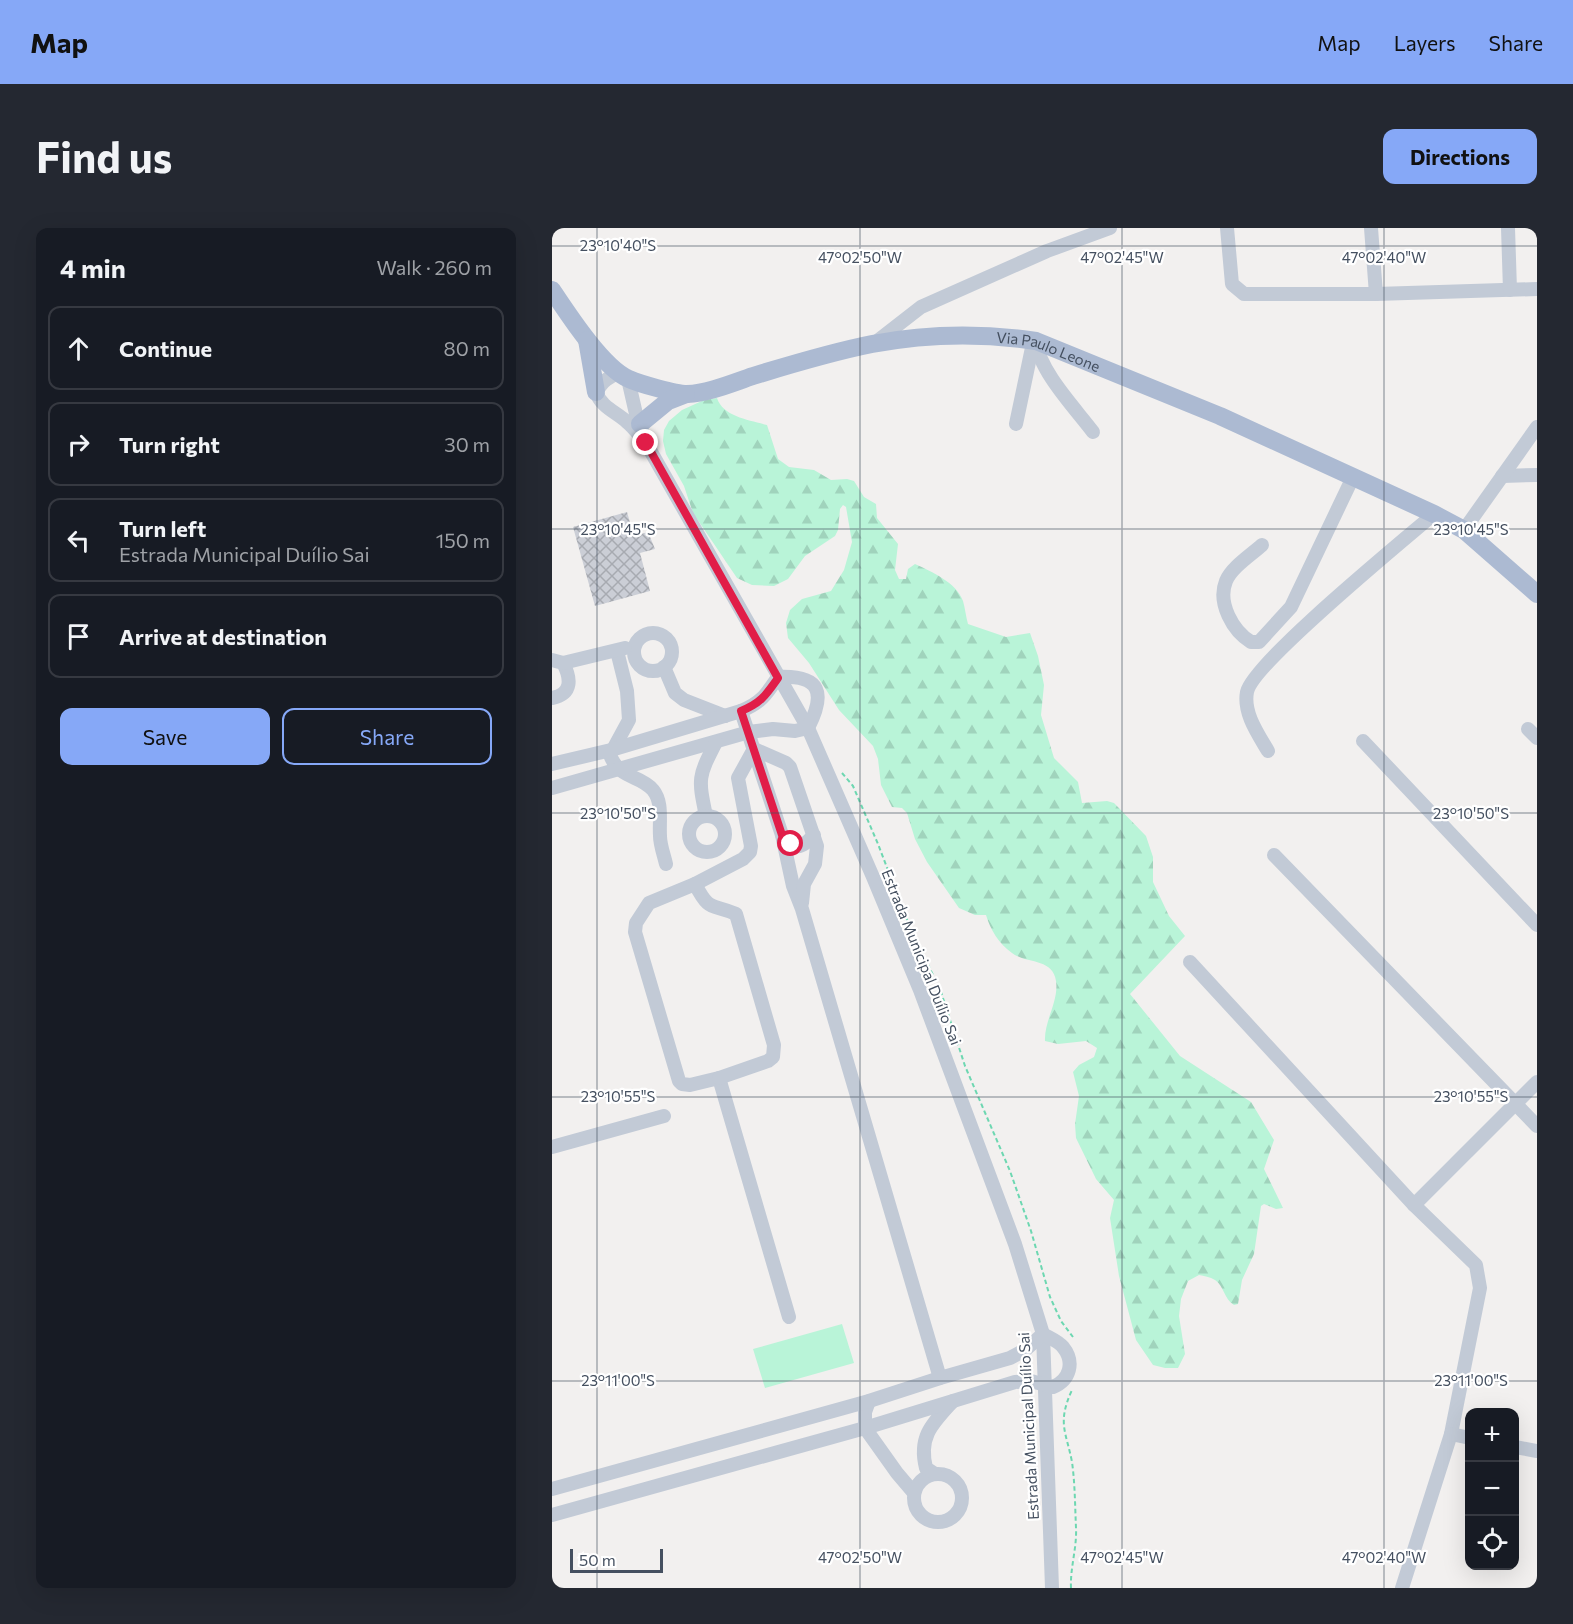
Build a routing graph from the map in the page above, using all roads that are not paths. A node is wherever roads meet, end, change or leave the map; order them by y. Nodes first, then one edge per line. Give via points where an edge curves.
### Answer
1 (1110, 228) edge
2 (1227, 228) edge
3 (1371, 228) edge
4 (1508, 228) edge
5 (1537, 289) edge
6 (552, 290) edge
7 (1510, 290) junction
8 (1376, 294) junction
9 (587, 340) junction
10 (1035, 341) junction
11 (873, 344) junction
12 (624, 376) junction
13 (596, 392) junction
14 (686, 394) junction
15 (631, 399) junction
16 (611, 409) junction
17 (640, 424) junction
18 (1016, 424) dead end
19 (1537, 427) edge
20 (1093, 432) dead end
21 (646, 443) junction
22 (1537, 475) edge
23 (1502, 476) junction
24 (1353, 477) junction
25 (1434, 514) junction
26 (1464, 530) junction
27 (1262, 545) dead end
28 (1537, 594) edge
29 (635, 644) junction
30 (617, 651) junction
31 (557, 661) edge
32 (664, 667) junction
33 (778, 678) junction
34 (552, 698) edge
35 (741, 711) junction
36 (725, 716) junction
37 (808, 728) junction
38 (749, 732) junction
39 (1363, 741) dead end
40 (716, 742) junction
41 (754, 749) junction
42 (611, 750) junction
43 (1268, 752) dead end
44 (775, 758) junction
45 (552, 764) edge
46 (619, 770) junction
47 (764, 780) junction
48 (552, 788) edge
49 (706, 816) dead end
50 (782, 835) junction
51 (813, 835) junction
52 (1274, 855) dead end
53 (666, 864) dead end
54 (695, 884) junction
55 (802, 909) junction
56 (1537, 925) edge
57 (1190, 962) dead end
58 (719, 1078) junction
59 (1537, 1082) edge
60 (1515, 1104) junction
61 (664, 1116) dead end
62 (1537, 1126) edge
63 (552, 1147) edge
64 (1414, 1205) junction
65 (789, 1317) dead end
66 (1043, 1334) junction
67 (988, 1364) junction
68 (939, 1378) junction
69 (1045, 1386) junction
70 (996, 1387) junction
71 (954, 1400) junction
72 (869, 1401) junction
73 (865, 1428) junction
74 (1451, 1434) junction
75 (1465, 1436) edge
76 (1519, 1448) edge
77 (1537, 1451) edge
78 (935, 1474) junction
79 (575, 1483) junction
80 (552, 1489) edge
81 (914, 1493) junction
82 (575, 1508) junction
83 (552, 1515) edge
84 (1052, 1588) edge
85 (1402, 1588) edge

1 - 11 street via 1047,251 921,307
2 - 8 street via 1232,284 1244,294
3 - 8 street
4 - 7 street
5 - 7 street
6 - 9 main road
7 - 8 street
9 - 12 main road
9 - 13 main road
10 - 11 main road, Via Paulo Leone via 966,336
10 - 18 street
10 - 20 street via 1043,365
10 - 24 main road, Via Paulo Leone via 1220,416
11 - 14 main road, Via Paulo Leone
12 - 13 street via 607,377
12 - 14 main road, Via Paulo Leone
12 - 15 street, Estrada Municipal Duílio Sai
13 - 16 street
14 - 17 main road via 668,401
15 - 16 street via 620,408
15 - 17 street, Estrada Municipal Duílio Sai
16 - 21 street
17 - 21 street, Estrada Municipal Duílio Sai
19 - 23 street
21 - 33 street, Estrada Municipal Duílio Sai
22 - 23 street
23 - 26 street
24 - 25 main road, Via Paulo Leone
24 - 27 street via 1291,607 1259,642 1251,642 1233,626 1224,590 1233,572
25 - 26 main road, Via Paulo Leone
25 - 43 street via 1256,674 1247,703 1252,724
26 - 28 main road, Via Paulo Leone
29 - 30 street
29 - 32 street via 635,657 644,669
29 - 32 street via 647,634 661,635 671,646 672,654
30 - 31 street
30 - 42 street via 629,720
31 - 34 street via 570,680 567,690
32 - 36 street via 675,693
33 - 35 street via 756,705
33 - 37 street, Estrada Municipal Duílio Sai
33 - 37 street via 805,679 818,692 817,710
35 - 36 street
35 - 38 street
36 - 42 street
37 - 38 street
37 - 66 street, Estrada Municipal Duílio Sai via 920,990 1015,1244
38 - 40 street
38 - 41 street
39 - 56 street
40 - 46 street
40 - 49 street via 702,769 699,785
41 - 44 street
41 - 47 street
41 - 54 street via 738,778 750,852
42 - 45 street
42 - 46 street
44 - 47 street
44 - 51 street via 790,767
46 - 48 street
46 - 53 street via 655,794 660,806 660,838
47 - 50 street
50 - 51 street via 800,847
50 - 55 street
51 - 55 street via 817,854 804,884
52 - 60 street
54 - 58 street via 710,905 736,914 774,1045 773,1057 768,1061
54 - 58 street via 649,903 636,923 635,932 679,1081 690,1085
55 - 68 street
57 - 64 street
58 - 65 street
59 - 60 street
60 - 62 street
60 - 64 street
61 - 63 street
64 - 74 street via 1476,1264 1479,1277
66 - 67 street via 1025,1350
66 - 69 street, Estrada Municipal Duílio Sai
66 - 69 street via 1062,1346 1069,1363 1065,1380 1053,1387
67 - 68 street
67 - 70 street
68 - 72 street
69 - 70 street via 1015,1382
69 - 84 street, Estrada Municipal Duílio Sai
70 - 71 street
71 - 73 street
71 - 78 street via 927,1434 922,1452 926,1468
72 - 73 street
72 - 79 street
73 - 81 street
73 - 82 street
74 - 75 street
74 - 85 street
76 - 77 street
78 - 81 street via 918,1484
78 - 81 street via 954,1479 960,1487 963,1497 956,1515 939,1523 929,1521 915,1506
79 - 80 street
79 - 82 street via 571,1495
82 - 83 street

